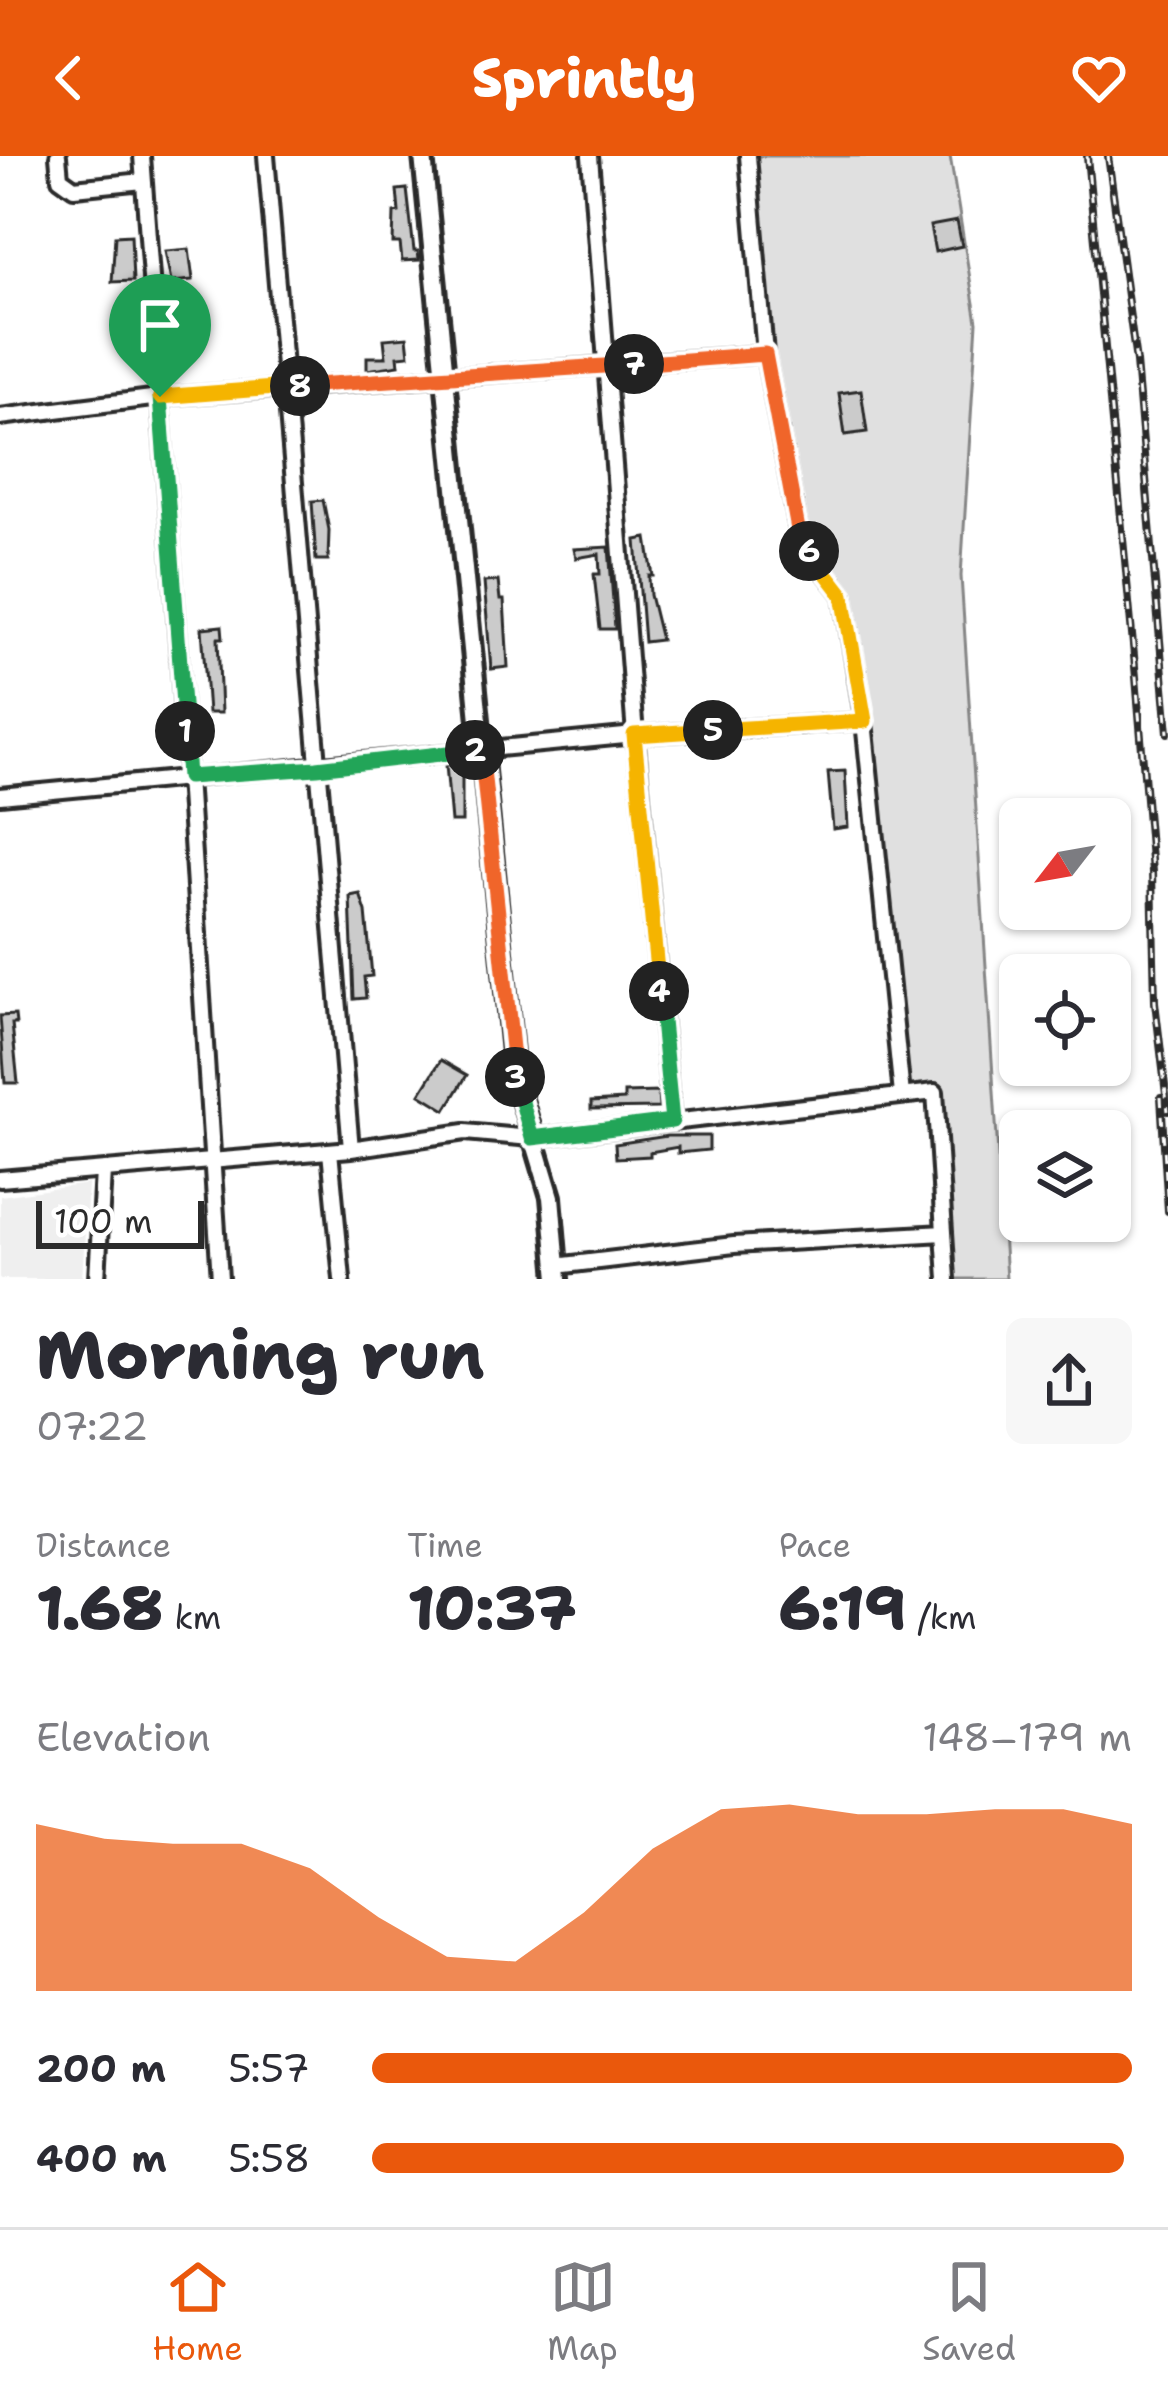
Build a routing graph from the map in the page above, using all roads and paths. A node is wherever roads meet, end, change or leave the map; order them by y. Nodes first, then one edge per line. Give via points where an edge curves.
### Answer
1 (58, 156) edge
2 (142, 156) edge
3 (266, 156) edge
4 (423, 156) edge
5 (590, 156) edge
6 (748, 156) edge
7 (143, 181) junction
8 (765, 354) junction
9 (606, 366) junction
10 (443, 376) junction
11 (284, 387) junction
12 (160, 397) junction
13 (0, 417) edge
14 (865, 721) junction
15 (634, 735) junction
16 (481, 750) junction
17 (317, 768) junction
18 (188, 777) junction
19 (0, 796) edge
20 (902, 1095) junction
21 (672, 1121) junction
22 (532, 1138) junction
23 (351, 1149) junction
24 (330, 1151) junction
25 (212, 1161) junction
26 (103, 1172) junction
27 (0, 1179) edge
28 (944, 1233) junction
29 (557, 1273) edge
30 (97, 1279) edge
31 (220, 1279) edge
32 (342, 1279) edge
33 (947, 1279) edge

1 - 7 street via 61,178 74,188
2 - 7 street
3 - 11 street
4 - 10 main road
5 - 9 street
6 - 8 street
7 - 12 street
8 - 9 street
8 - 14 street via 800,540 843,595
9 - 10 street
9 - 15 street
10 - 11 street
10 - 16 main road
11 - 12 street
11 - 17 street
12 - 13 street
12 - 18 street
14 - 15 street
14 - 20 street
15 - 16 street
15 - 21 street
16 - 17 street
16 - 22 main road via 514,1073
17 - 18 street
17 - 23 street
18 - 19 street
18 - 25 street
20 - 21 street
20 - 28 street via 934,1092
21 - 22 street
22 - 23 street via 465,1132
22 - 29 main road via 551,1197
23 - 24 street
24 - 25 street
24 - 32 street
25 - 26 street
25 - 31 street
26 - 27 street
26 - 30 street
28 - 29 street via 734,1245
28 - 33 street

